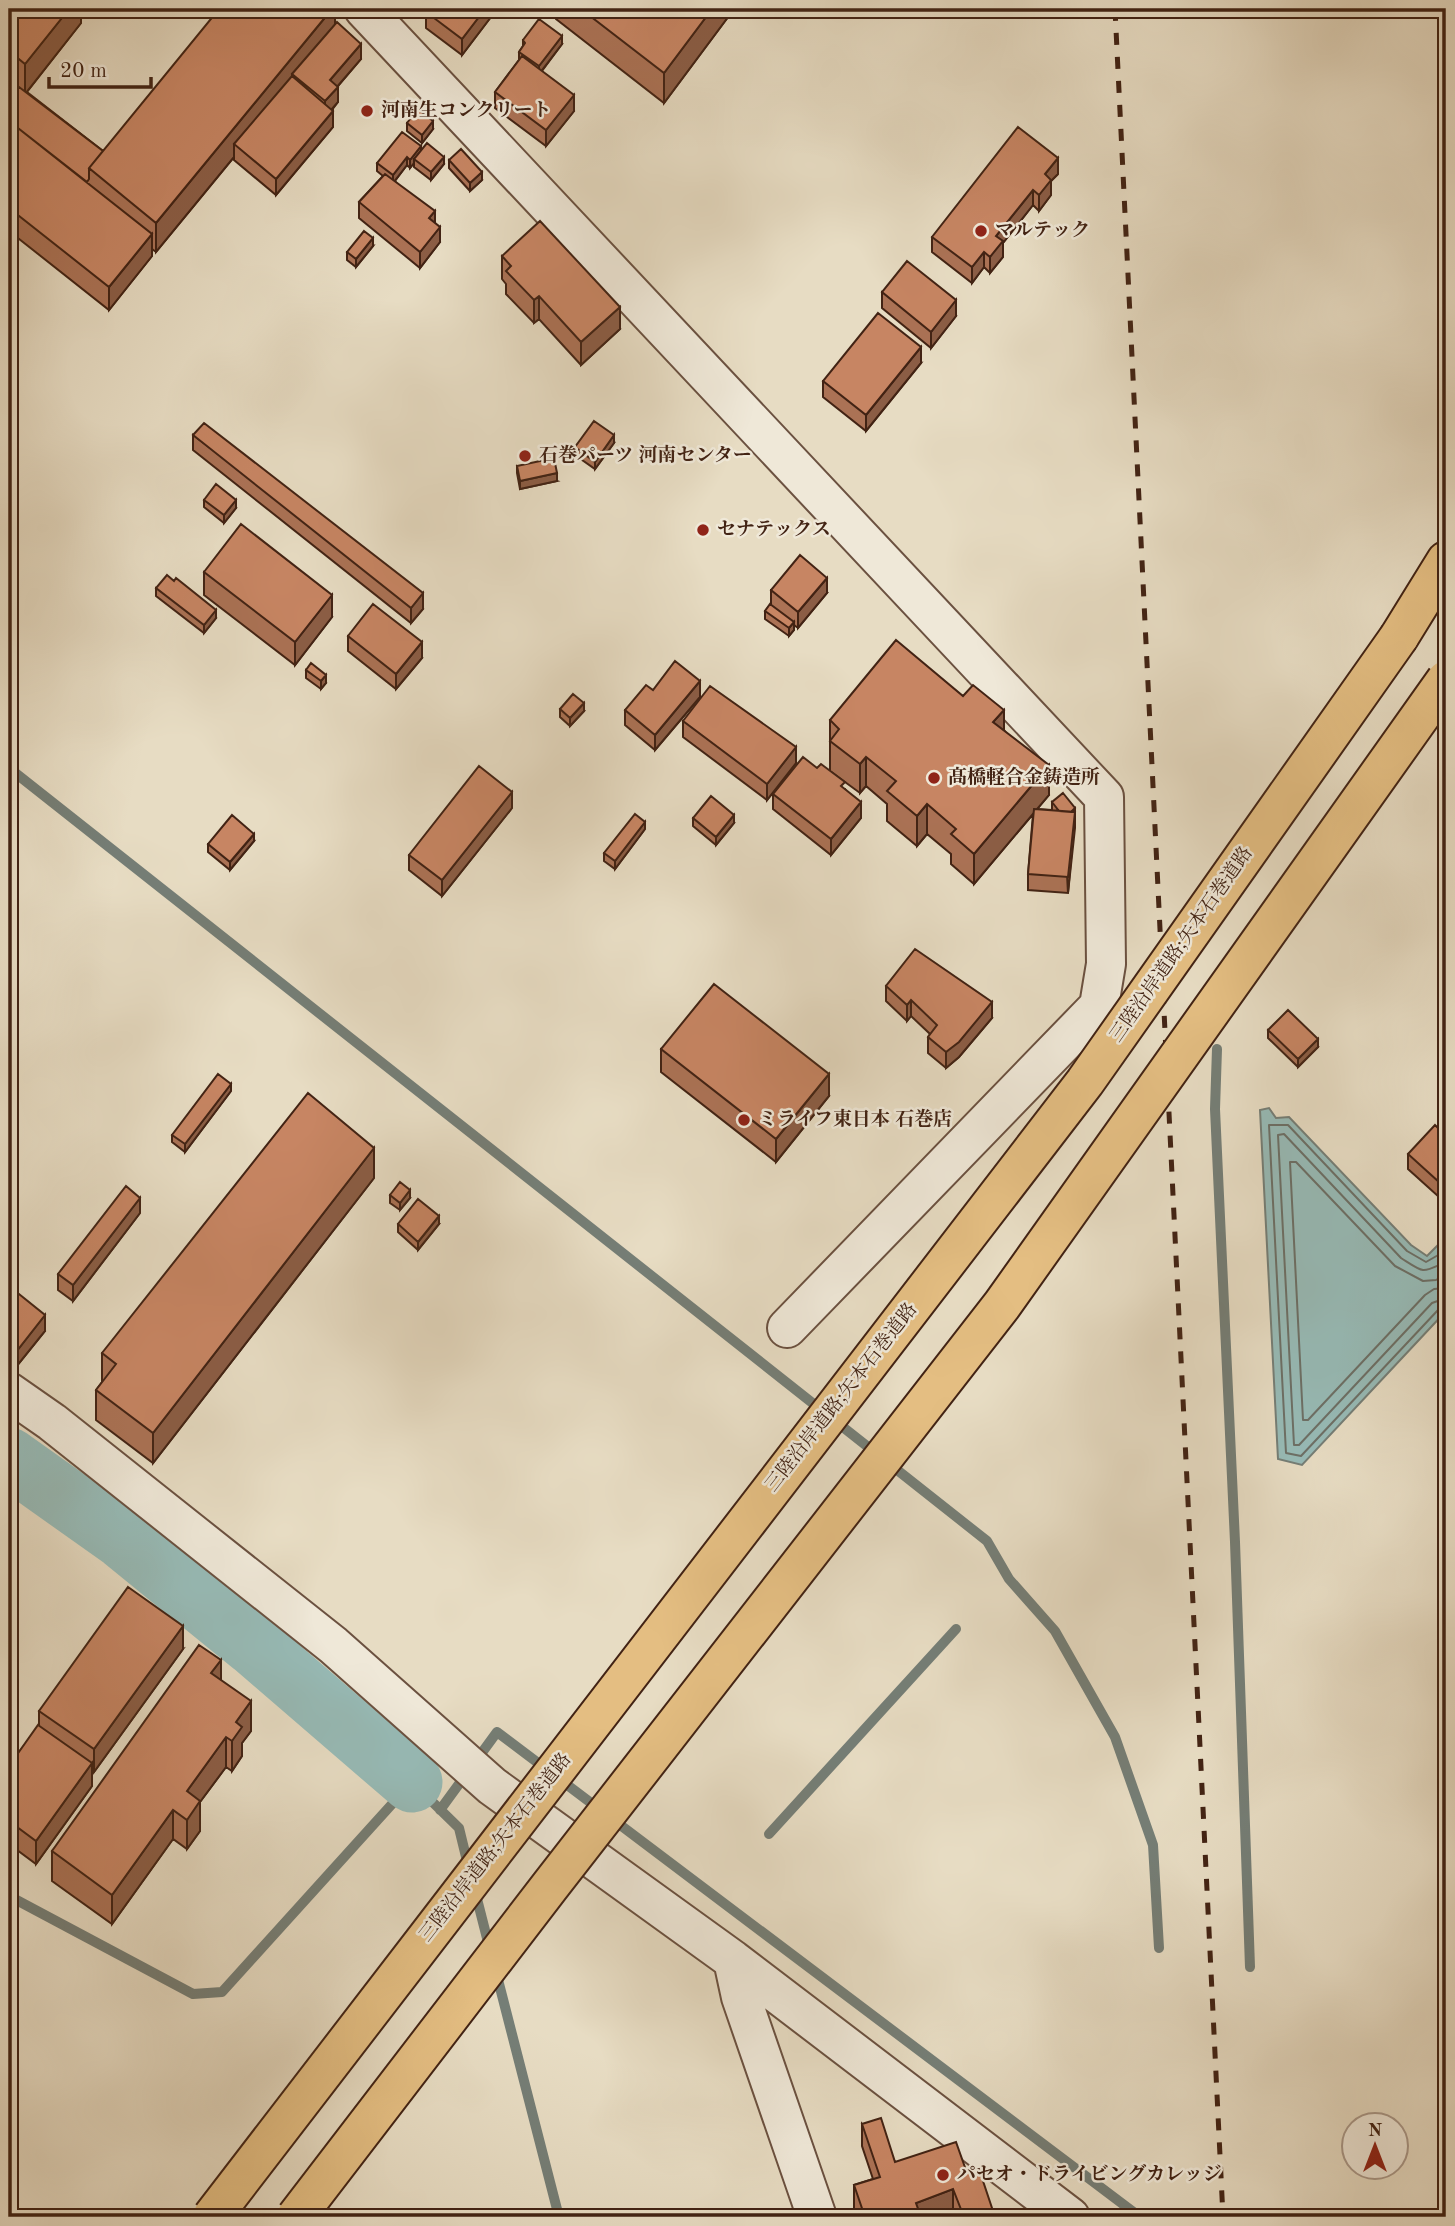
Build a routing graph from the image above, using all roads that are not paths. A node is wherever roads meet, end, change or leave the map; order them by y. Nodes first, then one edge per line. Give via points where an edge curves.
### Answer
1 (364, 9) edge
2 (1446, 562) edge
3 (1446, 680) edge
4 (787, 1328) dead end
5 (9, 1392) edge
6 (733, 1960) junction
7 (212, 2217) edge
8 (296, 2217) edge
9 (817, 2217) edge
10 (1070, 2217) edge

1 - 4 street via 1104,797 1106,964 1099,1006
2 - 7 highway, 三陸沿岸道路;矢本石巻道路, bridge via 1399,637 1085,1082
3 - 8 highway, bridge via 1002,1305
5 - 6 street via 333,1645 488,1782
6 - 9 street via 741,1997
6 - 10 street

